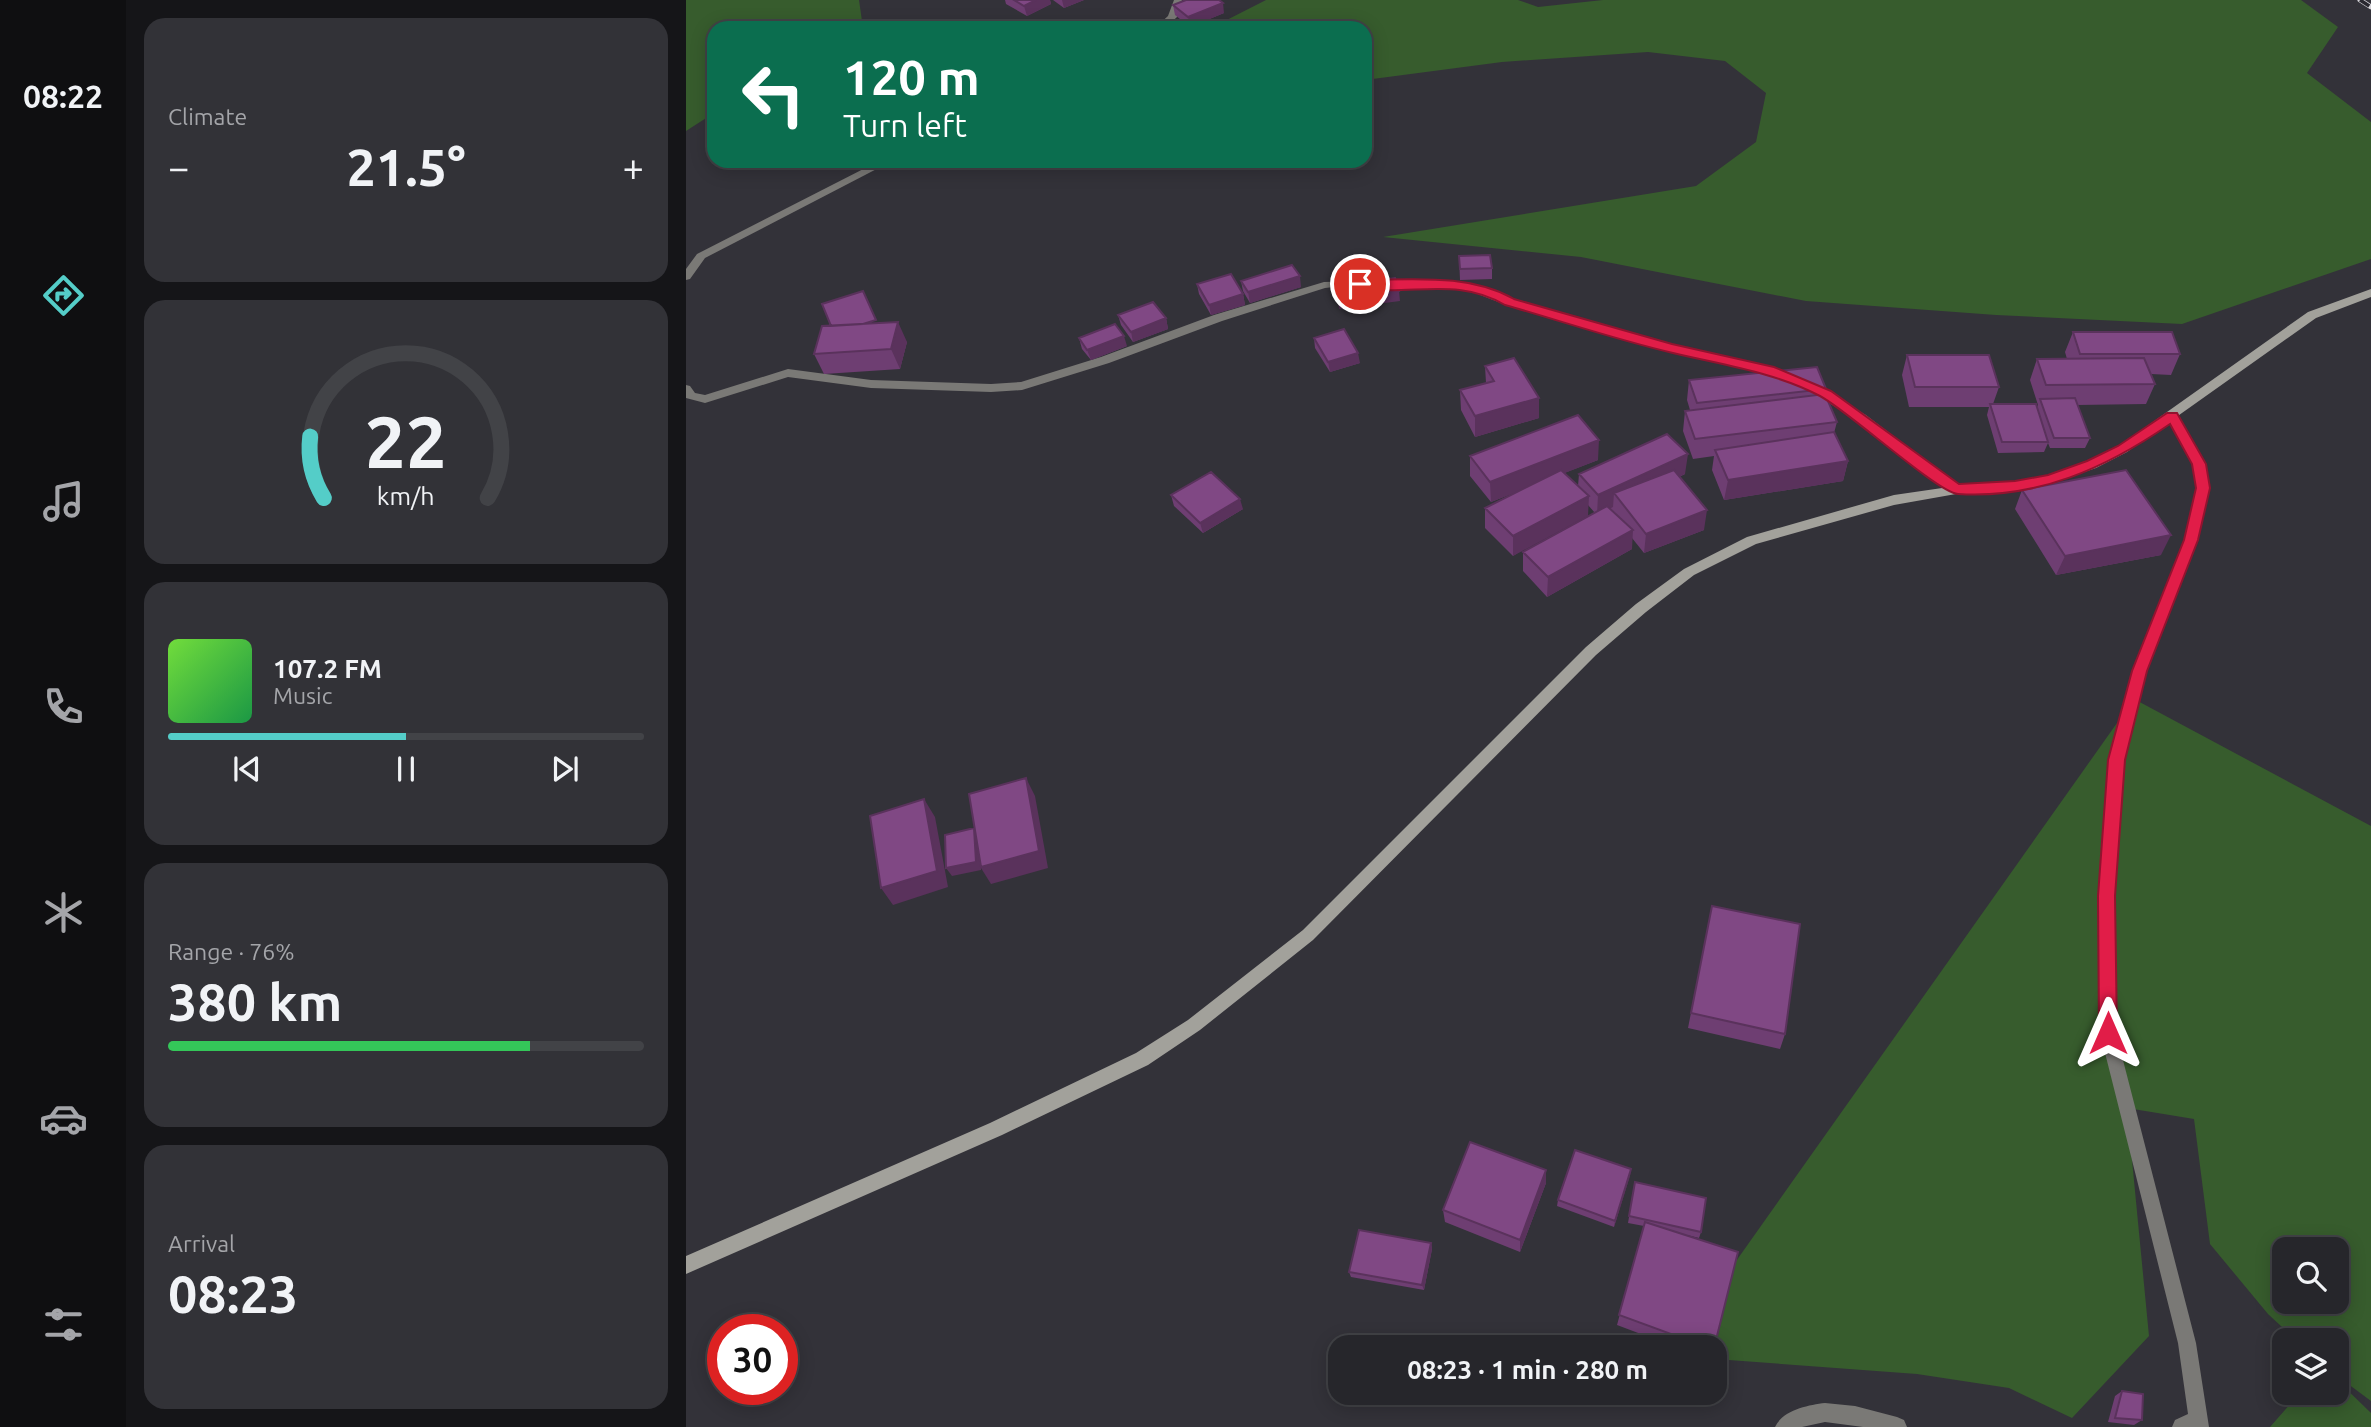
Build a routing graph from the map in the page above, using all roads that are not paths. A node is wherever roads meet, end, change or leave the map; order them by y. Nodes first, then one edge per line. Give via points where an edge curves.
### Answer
1 (1178, 0) edge
2 (1168, 21) edge
3 (873, 168) edge
4 (686, 277) edge
5 (2371, 293) edge
6 (686, 389) edge
7 (2172, 416) junction
8 (1956, 489) junction
9 (686, 1265) edge
10 (2193, 1424) edge
11 (1785, 1427) edge
12 (1898, 1427) edge

1 - 2 street
3 - 4 street via 701,256
5 - 7 street via 2312,315
6 - 8 street via 691,396 705,399 788,373 871,384 1022,386 1324,285 1464,285 1510,302 1769,370 1806,384 1855,414
7 - 8 street via 2123,449 2049,480
7 - 10 street via 2199,464 2203,488 2191,540 2140,671 2117,760 2107,896 2108,1033 2187,1343
8 - 9 street via 1894,500 1752,540 1689,572 1591,651 1308,935 1194,1025 1142,1059 996,1129
11 - 12 street via 1805,1415 1826,1412

